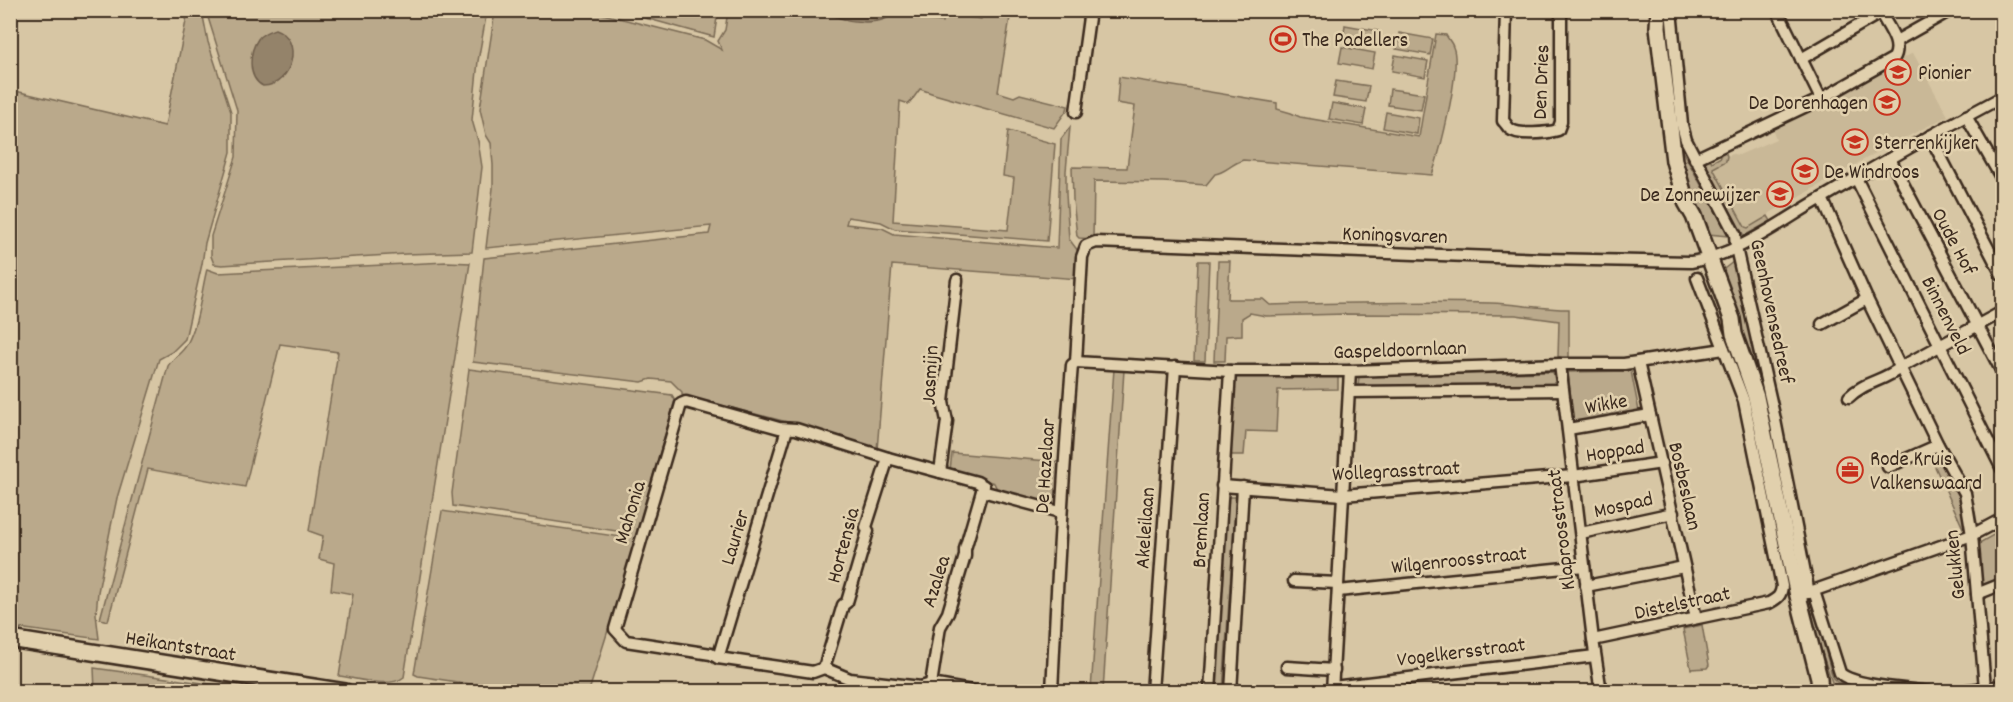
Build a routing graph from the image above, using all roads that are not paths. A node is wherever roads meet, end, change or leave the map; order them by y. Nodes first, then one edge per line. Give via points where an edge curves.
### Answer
1 (1090, 10) edge
2 (1506, 10) edge
3 (1561, 10) edge
4 (1652, 10) edge
5 (1659, 10) edge
6 (1671, 10) edge
7 (1777, 10) edge
8 (1951, 10) edge
9 (1880, 12) edge
10 (1658, 27) junction
11 (1896, 41) junction
12 (1801, 59) junction
13 (2002, 97) edge
14 (1821, 99) junction
15 (1076, 112) dead end
16 (1966, 116) junction
17 (1930, 136) junction
18 (1695, 159) junction
19 (1890, 159) junction
20 (1856, 178) junction
21 (2002, 179) edge
22 (1822, 198) junction
23 (1086, 246) joint
24 (1736, 248) junction
25 (1705, 259) junction
26 (2002, 275) edge
27 (1697, 278) dead end
28 (957, 280) dead end
29 (1867, 299) junction
30 (2002, 312) edge
31 (1822, 324) dead end
32 (1978, 325) junction
33 (1941, 345) junction
34 (1724, 349) junction
35 (1076, 362) junction
36 (1638, 362) junction
37 (1560, 364) junction
38 (1175, 367) junction
39 (1901, 367) junction
40 (1230, 371) junction
41 (1350, 371) junction
42 (2002, 372) edge
43 (1563, 390) junction
44 (1349, 392) junction
45 (1849, 397) dead end
46 (1650, 415) junction
47 (787, 429) junction
48 (1568, 429) junction
49 (1938, 445) junction
50 (888, 458) junction
51 (1662, 463) junction
52 (1888, 467) dead end
53 (2002, 469) edge
54 (940, 472) junction
55 (1573, 476) junction
56 (1222, 486) junction
57 (1243, 487) junction
58 (982, 491) junction
59 (1343, 495) junction
60 (1060, 512) junction
61 (1673, 513) junction
62 (2002, 519) edge
63 (1581, 533) junction
64 (1972, 535) junction
65 (1584, 566) junction
66 (1684, 567) junction
67 (1294, 581) dead end
68 (2002, 584) edge
69 (1586, 586) junction
70 (1338, 587) junction
71 (1807, 593) junction
72 (1977, 594) junction
73 (1696, 618) junction
74 (10, 639) edge
75 (1593, 640) junction
76 (1594, 656) junction
77 (718, 658) junction
78 (824, 668) junction
79 (1287, 668) dead end
80 (1334, 670) junction
81 (931, 684) junction
82 (2002, 686) edge
83 (1822, 687) edge
84 (1859, 687) edge
85 (1985, 688) junction
86 (1333, 689) edge
87 (345, 692) edge
88 (977, 692) edge
89 (1052, 692) edge
90 (1152, 692) edge
91 (1210, 692) edge
92 (1231, 692) edge
93 (1601, 692) edge
94 (1929, 692) edge
95 (1953, 692) edge

1 - 15 street
2 - 3 street, Den Dries via 1503,121 1517,132 1548,133 1558,130 1561,122
4 - 10 street, Geenhovensedreef
5 - 10 street, Geenhovensedreef
6 - 18 street, Geenhovensedreef via 1682,125
7 - 12 street
8 - 11 street
9 - 11 street
9 - 12 street
10 - 25 street, Geenhovensedreef via 1674,162
11 - 14 street via 1898,53 1894,58
12 - 14 street
13 - 16 street, Koningsvaren
14 - 18 street
16 - 17 street, Koningsvaren
16 - 21 street
17 - 19 street, Koningsvaren
17 - 26 street
18 - 24 street, Geenhovensedreef via 1735,234
19 - 20 street, Koningsvaren
19 - 32 street, Oude Hof
20 - 22 street, Koningsvaren
20 - 33 street, Binnenveld
22 - 24 street, Koningsvaren
22 - 29 street, Gelukken
23 - 25 street, Koningsvaren via 1096,243 1533,259
23 - 35 street, De Hazelaar via 1082,257
24 - 25 street, Koningsvaren
24 - 71 street, Geenhovensedreef via 1774,416
25 - 71 street, Geenhovensedreef via 1732,319 1756,397
27 - 34 street
28 - 54 street, Jasmijn via 943,402 947,420
29 - 31 street
29 - 39 street, Gelukken
30 - 32 street
32 - 33 street
32 - 42 street, Oude Hof
33 - 39 street
33 - 53 street, Binnenveld
34 - 36 street, Gaspeldoornlaan
34 - 73 street, Distelstraat via 1744,401 1782,586 1778,598 1769,603
35 - 38 street, Gaspeldoornlaan
35 - 60 street, De Hazelaar via 1072,365
36 - 37 street, Gaspeldoornlaan
36 - 46 street, Bosbeslaan
37 - 41 street, Gaspeldoornlaan
37 - 43 street, Klaproosstraat
38 - 40 street, Gaspeldoornlaan
38 - 90 street, Akeleilaan
39 - 45 street
39 - 49 street, Gelukken
40 - 41 street, Gaspeldoornlaan
40 - 56 street, Bremlaan
41 - 44 street
43 - 44 street, Gaspeldoornlaan
43 - 48 street, Klaproosstraat
44 - 59 street
46 - 48 street, Wikke
46 - 51 street, Bosbeslaan
47 - 50 street, Mahonia
47 - 77 street, Laurier
47 - 77 street, Mahonia via 686,402 681,404 615,630 626,640
48 - 55 street, Klaproosstraat
49 - 52 street
49 - 64 street, Gelukken via 1965,493
50 - 54 street
50 - 78 street, Hortensia
51 - 55 street, Hoppad
51 - 61 street, Bosbeslaan
54 - 58 street via 976,482 984,486
55 - 59 street, Wollegrasstraat
55 - 63 street, Klaproosstraat
56 - 57 street, Wollegrasstraat
56 - 91 street, Bremlaan
57 - 59 street, Wollegrasstraat
57 - 92 street, Bremlaan
58 - 60 street
58 - 81 street, Azalea via 948,613 940,627
59 - 70 street
60 - 89 street, De Hazelaar
61 - 63 street, Mospad
61 - 66 street, Bosbeslaan
62 - 64 street
63 - 65 street, Klaproosstraat
64 - 71 street
64 - 72 street, Gelukken
65 - 69 street, Klaproosstraat
65 - 70 street, Wilgenroosstraat
66 - 69 street
66 - 73 street, Bosbeslaan
67 - 70 street, Wilgenroosstraat
68 - 72 street
69 - 75 street, Klaproosstraat
70 - 80 street
71 - 83 street, Geenhovensedreef
71 - 84 street, Geenhovensedreef via 1840,673
72 - 85 street, Gelukken
73 - 75 street, Distelstraat
74 - 87 street, Heikantstraat
75 - 76 street, Klaproosstraat
76 - 86 street, Vogelkersstraat
76 - 93 street, Klaproosstraat
77 - 78 street, Mahonia via 813,672
78 - 81 street via 850,679 921,687
79 - 80 street
80 - 86 street
81 - 88 street
82 - 85 street
84 - 94 street
85 - 95 street

